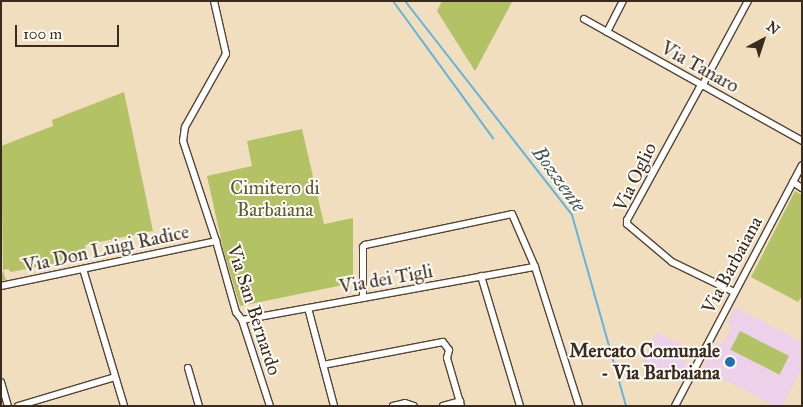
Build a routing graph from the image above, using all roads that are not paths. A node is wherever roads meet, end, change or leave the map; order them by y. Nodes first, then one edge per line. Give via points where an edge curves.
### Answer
1 (214, 1) edge
2 (623, 1) edge
3 (748, 1) edge
4 (584, 19) dead end
5 (607, 32) junction
6 (702, 85) junction
7 (802, 141) edge
8 (802, 165) edge
9 (793, 182) junction
10 (802, 188) edge
11 (216, 241) junction
12 (535, 266) junction
13 (83, 269) junction
14 (482, 276) junction
15 (1, 286) edge
16 (734, 292) junction
17 (363, 298) junction
18 (308, 308) junction
19 (242, 320) junction
20 (323, 365) junction
21 (188, 368) dead end
22 (116, 377) junction
23 (1, 382) edge
24 (461, 403) edge
25 (8, 406) edge
26 (18, 406) edge
27 (124, 406) edge
28 (199, 406) edge
29 (270, 406) edge
30 (334, 406) edge
31 (393, 406) edge
32 (414, 406) edge
33 (443, 406) edge
34 (520, 406) edge
35 (579, 406) edge
36 (674, 406) edge

1 - 11 street, Via San Bernardo via 226,54 183,134 183,141
2 - 5 street
3 - 6 street
4 - 5 street, Via Tanaro
5 - 6 street, Via Tanaro
6 - 7 street, Via Tanaro
6 - 16 street, Via Oglio via 627,224 672,262
8 - 9 street, Via Barbaiana
9 - 10 street
9 - 16 street, Via Barbaiana
11 - 13 street, Via Don Luigi Radice
11 - 19 street, Via San Bernardo via 236,312
12 - 14 street, Via dei Tigli
12 - 17 street via 514,217 508,213 365,245
12 - 35 street
13 - 15 street, Via Don Luigi Radice
13 - 22 street
14 - 17 street, Via dei Tigli
14 - 34 street
16 - 36 street, Via Barbaiana
17 - 18 street, Via dei Tigli
18 - 19 street, Via dei Tigli
18 - 20 street
19 - 29 street, Via San Bernardo
20 - 24 street via 438,342 448,345 447,358
20 - 30 street
21 - 28 street
22 - 26 street
22 - 27 street
23 - 25 street
24 - 33 street
31 - 32 street via 405,403

